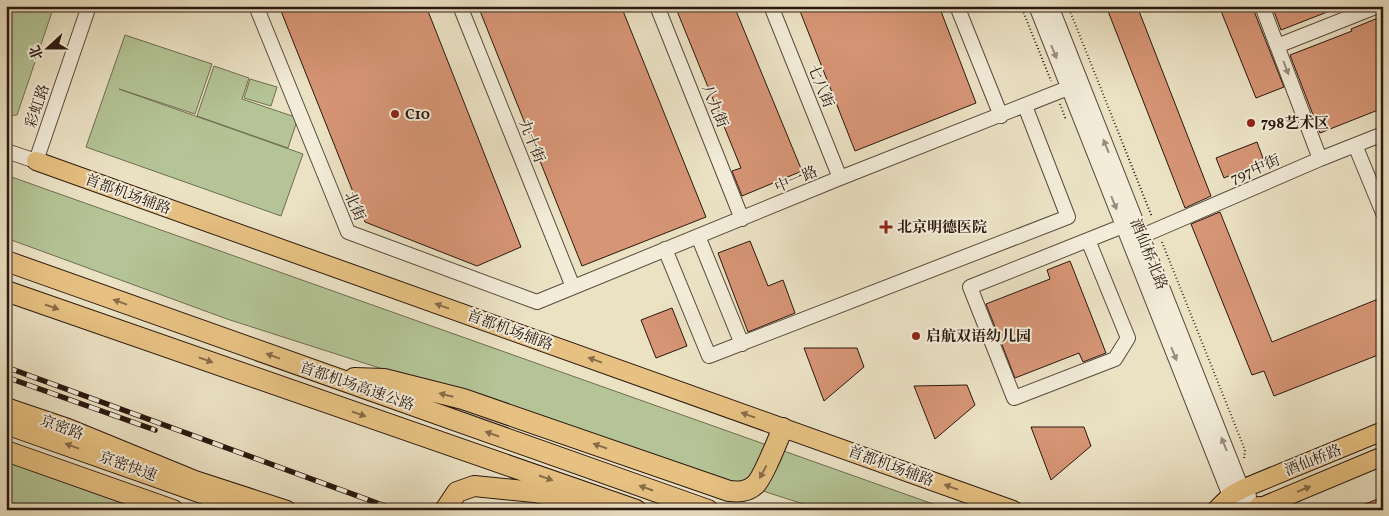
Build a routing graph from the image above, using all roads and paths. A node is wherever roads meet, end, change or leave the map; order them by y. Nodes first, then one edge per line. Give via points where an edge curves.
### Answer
1 (89, 6) edge
2 (256, 6) edge
3 (460, 6) edge
4 (657, 6) edge
5 (771, 6) edge
6 (957, 6) edge
7 (1036, 6) edge
8 (1051, 6) edge
9 (1068, 6) edge
10 (1262, 6) edge
11 (1378, 6) edge
12 (1277, 46) junction
13 (1068, 88) junction
14 (1025, 106) junction
15 (1001, 116) junction
16 (1383, 134) edge
17 (1355, 145) junction
18 (6, 151) edge
19 (1320, 159) junction
20 (36, 161) junction
21 (840, 178) junction
22 (1383, 213) edge
23 (742, 219) junction
24 (1123, 226) junction
25 (1157, 229) junction
26 (698, 236) junction
27 (1142, 236) junction
28 (1088, 240) junction
29 (665, 249) junction
30 (6, 262) edge
31 (573, 287) junction
32 (6, 291) edge
33 (537, 302) joint
34 (742, 344) junction
35 (328, 376) junction
36 (6, 407) edge
37 (6, 417) edge
38 (6, 424) edge
39 (783, 428) junction
40 (1383, 431) edge
41 (31, 432) junction
42 (6, 451) edge
43 (1383, 456) edge
44 (6, 457) edge
45 (1244, 460) dead end
46 (1236, 492) junction
47 (1257, 509) edge
48 (151, 510) edge
49 (173, 510) edge
50 (250, 510) edge
51 (287, 510) edge
52 (446, 510) edge
53 (620, 510) edge
54 (636, 510) edge
55 (708, 510) edge
56 (1013, 510) edge
57 (1216, 510) edge

1 - 20 street, 彩虹路
2 - 33 street, 北街 via 348,232
3 - 31 street, 九十街
4 - 23 street, 八九街
5 - 21 street, 七八街
6 - 15 street
7 -> 13 street, 酒仙桥北路
27 -> 8 street, 酒仙桥北路
9 - 25 path
10 - 12 street
11 - 12 street
12 -> 19 street
13 - 14 street, 中一路
13 -> 24 street, 酒仙桥北路
14 - 15 street, 中一路
14 - 34 street via 1068,217
15 - 21 street, 中一路
16 - 17 street, 797中街
17 - 19 street, 797中街
17 - 22 street
18 - 20 street, 首都机场辅路
19 - 25 street, 797中街
39 -> 20 main road, 首都机场辅路
21 - 23 street, 中一路
23 - 26 street, 中一路
24 - 28 street
24 -> 46 street, 酒仙桥北路
25 - 27 street, 797中街
25 - 45 path via 1245,450
26 - 29 street, 中一路
26 - 34 street
46 -> 27 street, 酒仙桥北路
28 - 28 street via 970,287 1014,398 1115,359 1128,338
29 - 31 street, 中一路
29 - 34 street via 709,356
35 -> 30 highway, 首都机场高速公路
31 - 33 street, 中一路
32 -> 54 highway, 首都机场高速公路
39 -> 35 highway via 756,485 741,492 729,491 463,399 384,380
55 -> 35 highway, 首都机场高速公路
36 - 51 main road, 京密路 via 68,428 195,480
37 - 41 highway
38 - 41 highway, 京密快速
56 -> 39 main road, 首都机场辅路
40 - 46 main road, 酒仙桥路
50 -> 41 highway, 京密快速
42 - 49 highway, 京密快速
47 -> 43 main road, 酒仙桥路
44 - 48 main road
46 - 47 street
46 - 57 main road
52 - 53 highway via 457,492 474,486 534,492

